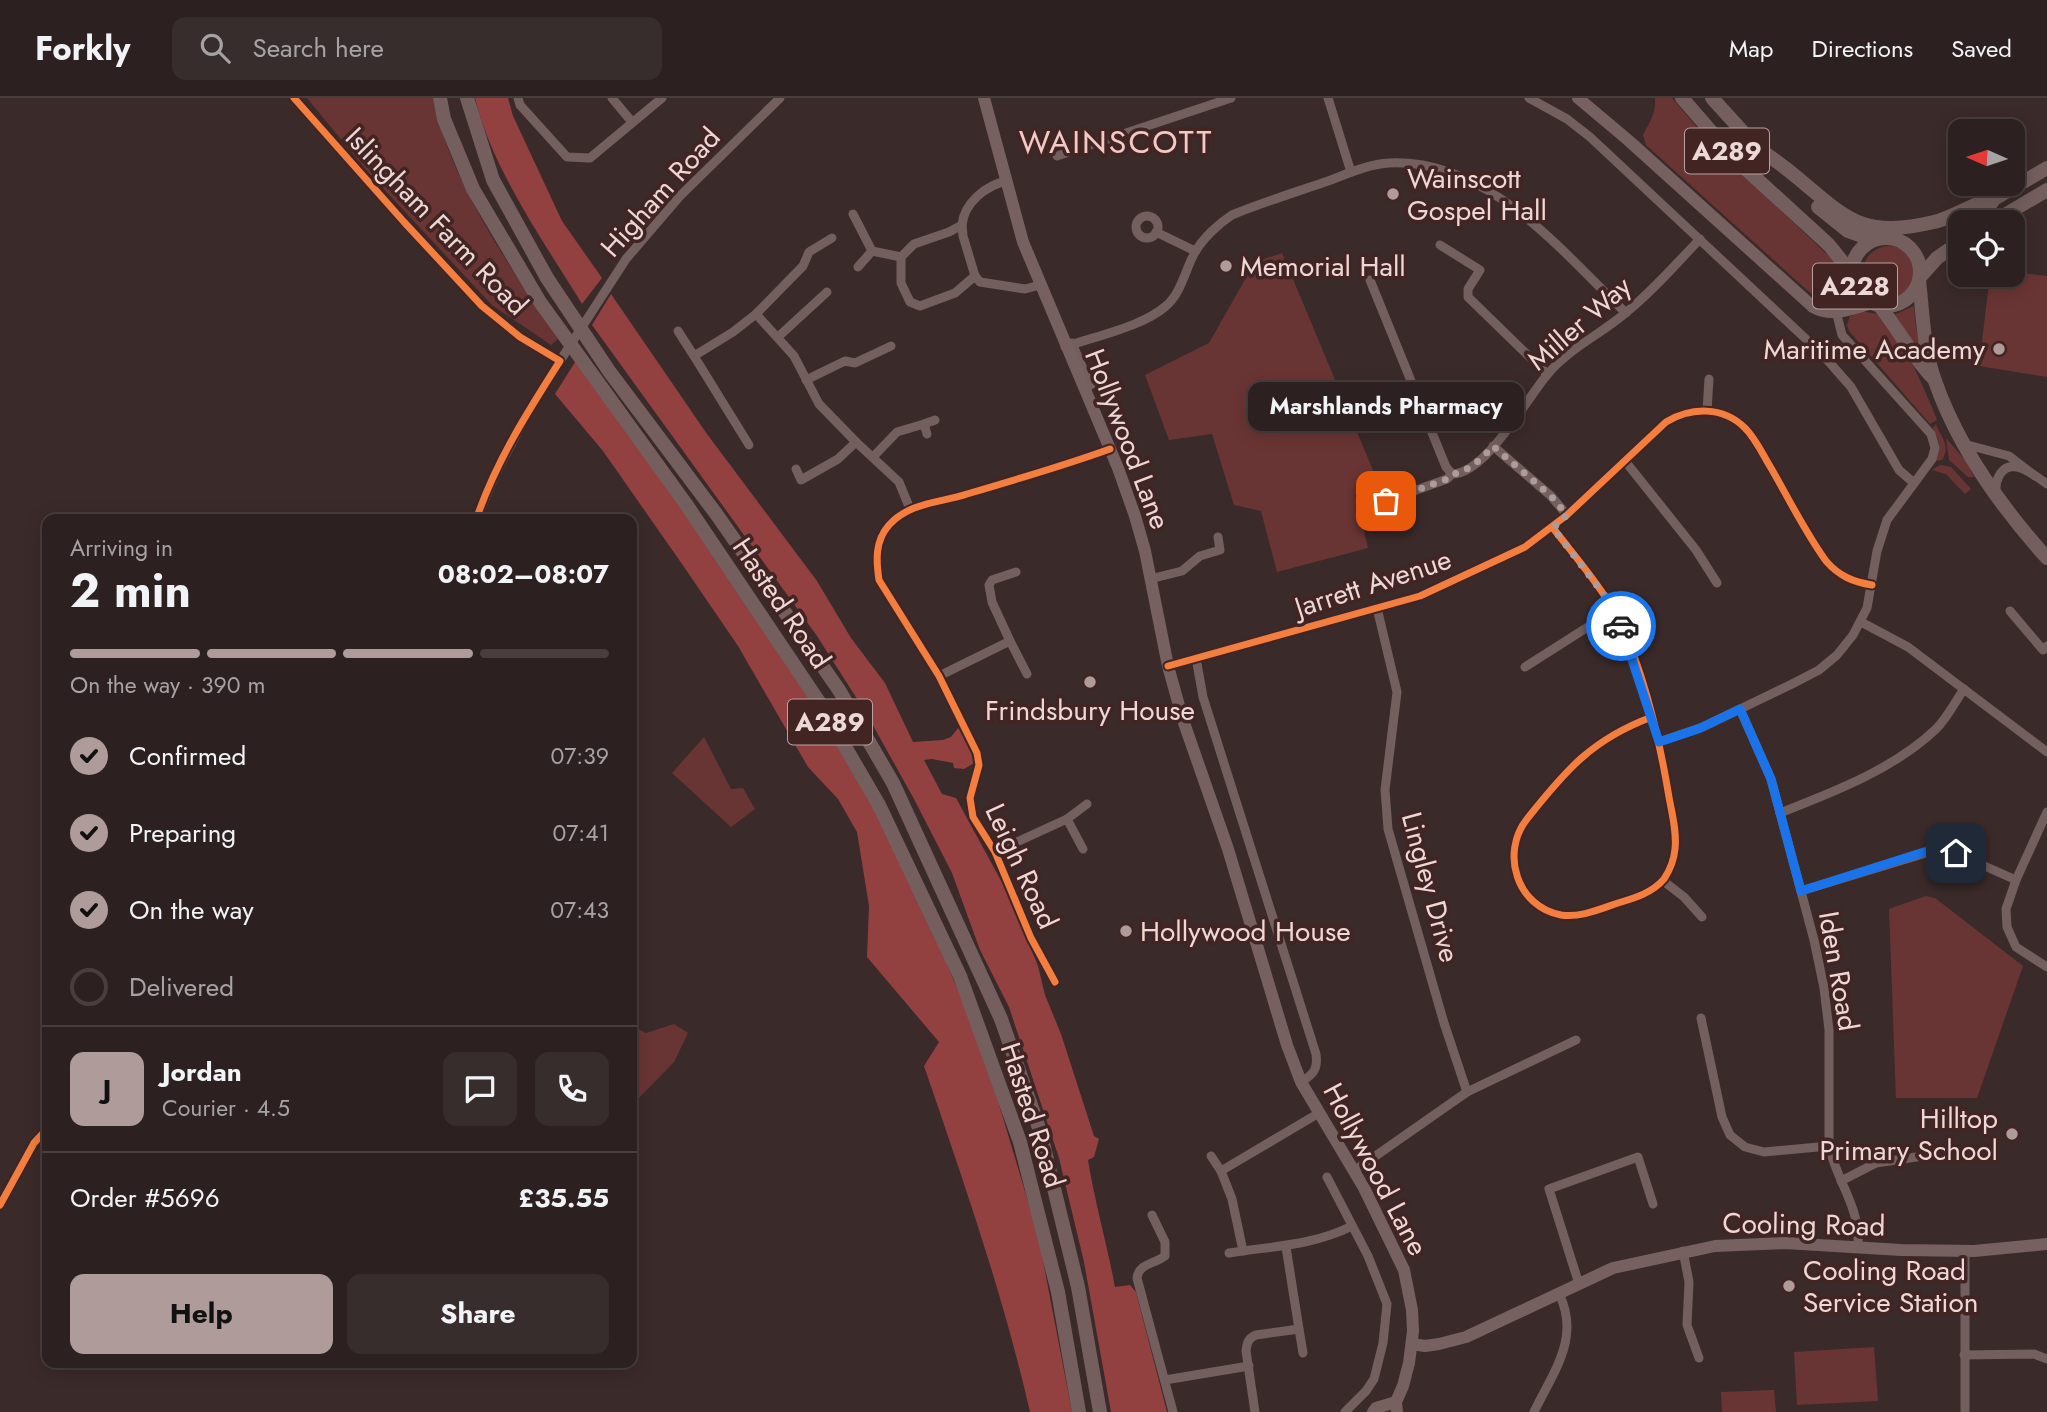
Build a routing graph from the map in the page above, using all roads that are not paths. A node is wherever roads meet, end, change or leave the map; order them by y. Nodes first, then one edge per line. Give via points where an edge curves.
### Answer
1 (294, 98) edge
2 (440, 98) edge
3 (467, 98) edge
4 (518, 98) edge
5 (612, 98) edge
6 (662, 98) edge
7 (780, 98) edge
8 (984, 98) edge
9 (1231, 98) edge
10 (1328, 98) edge
11 (1529, 98) edge
12 (1578, 98) edge
13 (1682, 98) edge
14 (1712, 98) edge
15 (632, 122) junction
16 (1756, 147) junction
17 (1057, 156) dead end
18 (2047, 168) edge
19 (1351, 172) junction
20 (1007, 181) junction
21 (2047, 190) edge
22 (1994, 199) junction
23 (2013, 210) edge
24 (853, 214) dead end
25 (962, 225) junction
26 (1156, 232) dead end
27 (832, 238) dead end
28 (1890, 238) junction
29 (1700, 240) junction
30 (1873, 240) junction
31 (1440, 245) dead end
32 (1948, 250) edge
33 (872, 251) junction
34 (1195, 251) junction
35 (901, 257) junction
36 (859, 267) dead end
37 (1853, 275) junction
38 (975, 276) junction
39 (1920, 279) junction
40 (1370, 280) dead end
41 (1040, 285) junction
42 (827, 292) dead end
43 (1876, 304) junction
44 (1063, 306) dead end
45 (1837, 310) junction
46 (1626, 313) junction
47 (756, 314) junction
48 (678, 331) dead end
49 (778, 337) junction
50 (891, 346) dead end
51 (1069, 346) junction
52 (694, 356) junction
53 (562, 358) junction
54 (1547, 374) junction
55 (1710, 379) dead end
56 (1934, 379) junction
57 (806, 380) junction
58 (1095, 383) dead end
59 (1707, 411) junction
60 (935, 420) dead end
61 (925, 424) junction
62 (927, 434) dead end
63 (856, 442) junction
64 (1964, 444) junction
65 (749, 445) dead end
66 (1493, 446) junction
67 (1110, 449) junction
68 (873, 457) junction
69 (1625, 461) junction
70 (796, 469) dead end
71 (1452, 474) junction
72 (2035, 476) junction
73 (1914, 482) junction
74 (2047, 484) edge
75 (1996, 494) junction
76 (1386, 501) dead end
77 (910, 509) junction
78 (478, 514) edge
79 (1567, 515) junction
80 (1553, 528) junction
81 (1218, 537) dead end
82 (2047, 558) edge
83 (1016, 572) dead end
84 (1150, 579) junction
85 (1717, 583) dead end
86 (1872, 585) junction
87 (1377, 608) junction
88 (1614, 611) junction
89 (2010, 611) dead end
90 (1861, 622) junction
91 (1010, 640) junction
92 (2047, 646) edge
93 (1196, 658) junction
94 (1168, 666) junction
95 (1525, 667) dead end
96 (1027, 674) dead end
97 (939, 676) junction
98 (1964, 689) junction
99 (1740, 709) junction
100 (1652, 717) junction
101 (1659, 742) junction
102 (2047, 752) edge
103 (1087, 804) dead end
104 (2047, 812) edge
105 (1780, 813) junction
106 (1067, 819) junction
107 (1083, 849) dead end
108 (995, 852) junction
109 (1662, 880) junction
110 (2016, 880) junction
111 (1801, 891) junction
112 (1702, 917) dead end
113 (2047, 967) edge
114 (1055, 982) dead end
115 (1701, 1017) dead end
116 (1576, 1040) dead end
117 (1301, 1082) junction
118 (1467, 1092) junction
119 (1319, 1113) junction
120 (42, 1134) edge
121 (1829, 1146) junction
122 (1211, 1156) dead end
123 (1923, 1156) dead end
124 (1221, 1171) junction
125 (1354, 1171) junction
126 (1327, 1177) dead end
127 (1840, 1181) junction
128 (1653, 1204) dead end
129 (0, 1205) edge
130 (1152, 1214) dead end
131 (1352, 1226) junction
132 (2047, 1244) edge
133 (1286, 1247) junction
134 (1858, 1247) junction
135 (1243, 1251) junction
136 (1683, 1251) junction
137 (1965, 1251) junction
138 (1229, 1253) dead end
139 (1579, 1284) junction
140 (1559, 1294) junction
141 (1299, 1329) junction
142 (1412, 1343) junction
143 (1303, 1353) dead end
144 (1964, 1355) junction
145 (1699, 1357) dead end
146 (2047, 1359) edge
147 (1249, 1366) junction
148 (1166, 1380) junction
149 (1396, 1407) edge
150 (1079, 1412) edge
151 (1100, 1412) edge
152 (1173, 1412) edge
153 (1255, 1412) edge
154 (1345, 1412) edge
155 (1373, 1412) edge
156 (1534, 1412) edge
157 (1965, 1412) edge

1 - 53 street, Islingham Farm Road via 482,306 520,337
2 - 150 main road, Hasted Road / A289 via 473,189 540,302 686,504 819,702 879,805 960,976 1020,1142 1058,1292
3 - 151 main road, Hasted Road / A289 via 492,180 547,278 839,690 893,783 1001,1019 1040,1131 1078,1287
4 - 15 street via 567,157 590,158
5 - 15 street
6 - 15 street
7 - 53 street, Higham Road via 680,196 626,259
8 - 20 main road, Hollywood Lane
9 - 17 street
10 - 19 street
11 - 29 street via 1590,137
12 - 45 main road via 1807,302 1824,311
13 - 37 main road, A289 via 1735,159 1829,245
14 - 16 main road, A289
16 - 22 main road, A289 via 1838,212 1866,226 1898,228 1937,221
16 - 30 main road, A289 via 1835,223
18 - 22 main road, A289
19 - 34 street via 1232,215
19 - 46 street via 1387,163 1423,164 1462,177 1539,227
20 - 25 street via 987,188 974,200
20 - 41 main road, Hollywood Lane
21 - 23 main road
22 - 28 main road, A289 via 1981,211 1939,229
24 - 33 street
25 - 35 street via 914,244
25 - 38 street
26 - 34 street
27 - 47 street via 809,251 803,267
28 - 30 main road, A228
28 - 39 main road, A228 via 1913,251
29 - 46 street, Miller Way
29 - 73 street via 1823,355 1851,387 1899,470
30 - 37 main road, A228 via 1858,253
31 - 54 street via 1480,270 1468,297
32 - 39 main road
33 - 35 street
33 - 36 street
34 - 51 street via 1166,306 1142,320
35 - 38 street via 904,293 920,306 955,293
37 - 43 main road, A228 via 1860,293
37 - 45 main road
38 - 41 street via 980,282 1016,288
39 - 43 main road, A228 via 1905,300 1891,306
39 - 56 main road, A228 via 1922,323
40 - 71 street
41 - 51 main road, Hollywood Lane
42 - 49 street
43 - 45 main road
43 - 56 main road, A228
44 - 51 street via 1057,308
45 - 73 street via 1843,336 1931,434 1931,461
46 - 54 street, Miller Way
47 - 49 street
47 - 52 street
48 - 52 street
49 - 57 street
50 - 57 street
51 - 58 street via 1090,385
51 - 67 main road, Hollywood Lane
52 - 65 street
53 - 78 street via 509,448
54 - 66 street, Miller Way
55 - 59 street
56 - 64 main road, A228
57 - 63 street via 819,404
59 - 69 street, Jarrett Avenue via 1673,418
59 - 86 street via 1730,417 1750,433 1832,567 1851,580
60 - 61 street
61 - 62 street
61 - 68 street via 897,432
63 - 68 street
63 - 70 street via 804,484
64 - 72 street via 2009,456
64 - 75 main road, A228
66 - 71 street, Miller Way via 1481,459
66 - 79 street
67 - 77 street, Leigh Road
67 - 84 main road, Hollywood Lane via 1135,516
68 - 77 street via 899,482
69 - 79 street, Jarrett Avenue
69 - 85 street
71 - 76 street, Miller Way
72 - 74 street
72 - 75 street via 2018,467 2009,468 1999,474
73 - 86 street via 1886,523
75 - 82 main road, A228
77 - 97 street, Leigh Road via 891,522 877,546 879,580
79 - 80 street, Jarrett Avenue
80 - 87 street, Jarrett Avenue via 1525,547 1420,596
80 - 88 street
81 - 84 street via 1220,550 1200,556 1182,571
83 - 91 street via 989,585
84 - 94 main road, Hollywood Lane
86 - 90 street
87 - 93 street, Jarrett Avenue
87 - 118 street, Lingley Drive via 1397,695 1385,790 1388,829
88 - 95 street
88 - 100 street
89 - 92 street via 2043,650
90 - 98 street via 1908,647
90 - 99 street via 1843,649 1824,666
91 - 96 street
91 - 97 street
93 - 94 street, Jarrett Avenue
93 - 117 street, Hollywood Lane via 1203,697 1315,1054 1313,1074
94 - 117 main road, Hollywood Lane
97 - 108 street, Leigh Road via 977,753 970,808
98 - 102 street
98 - 105 street via 1937,728 1895,760
99 - 101 street
99 - 105 street, Iden Road via 1771,779
100 - 101 street
100 - 109 street via 1616,732 1580,757 1522,824 1514,864 1532,900 1567,915 1642,896
101 - 109 street via 1676,840 1674,859
103 - 106 street
104 - 110 street
105 - 111 street, Iden Road
106 - 107 street
106 - 108 street
108 - 114 street, Leigh Road
109 - 112 street
110 - 111 street via 1953,852 1936,850
110 - 113 street via 2006,909 2007,927 2016,947
111 - 121 street, Iden Road via 1829,1030
115 - 121 street via 1730,1135 1745,1147 1764,1152
116 - 118 street
117 - 119 main road, Hollywood Lane
118 - 125 street
119 - 124 street
119 - 125 main road, Hollywood Lane
120 - 129 street
121 - 127 street, Iden Road
122 - 124 street
123 - 127 street via 1876,1163
124 - 135 street
125 - 142 main road, Hollywood Lane via 1404,1270 1412,1310
126 - 131 street
127 - 134 street, Iden Road via 1855,1212
128 - 139 street via 1638,1157 1549,1189
130 - 148 street via 1165,1242 1165,1256 1143,1266 1137,1278
131 - 133 street
131 - 154 street via 1387,1304 1374,1379
132 - 137 main road, Cooling Road
133 - 135 street
133 - 141 street
134 - 136 main road, Cooling Road via 1752,1243
134 - 137 main road, Cooling Road
135 - 138 street
136 - 139 main road, Cooling Road via 1614,1268
136 - 145 street via 1689,1282 1687,1325
137 - 144 street
139 - 140 main road, Cooling Road
140 - 142 main road, Cooling Road via 1466,1337 1443,1344
140 - 156 street via 1567,1316 1567,1341
141 - 143 street
141 - 147 street via 1250,1338 1246,1351
142 - 149 main road, Hollywood Lane
144 - 146 street via 2034,1354
144 - 157 street
147 - 148 street
147 - 153 street
148 - 152 street
149 - 155 main road

